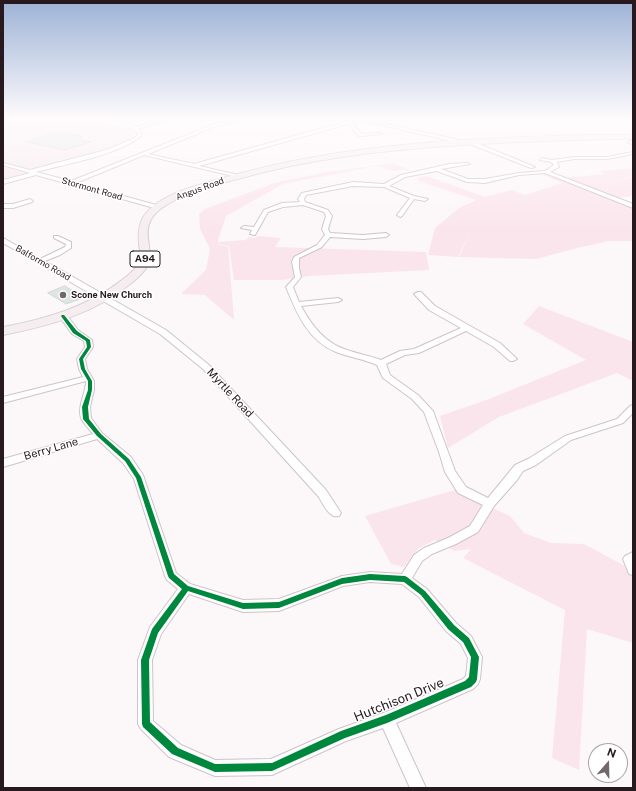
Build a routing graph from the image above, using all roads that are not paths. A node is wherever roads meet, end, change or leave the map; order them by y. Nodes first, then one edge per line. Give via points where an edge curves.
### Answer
1 (93, 155) edge
2 (142, 155) edge
3 (148, 155) edge
4 (235, 155) edge
5 (345, 155) edge
6 (499, 155) edge
7 (623, 155) edge
8 (542, 158) dead end
9 (552, 161) junction
10 (3, 164) edge
11 (468, 164) dead end
12 (196, 166) junction
13 (437, 168) junction
14 (533, 168) dead end
15 (34, 172) junction
16 (546, 172) junction
17 (236, 176) junction
18 (3, 182) edge
19 (71, 183) junction
20 (385, 186) junction
21 (413, 197) junction
22 (425, 199) dead end
23 (30, 201) dead end
24 (303, 203) junction
25 (3, 206) edge
26 (633, 206) edge
27 (158, 207) junction
28 (400, 215) dead end
29 (244, 228) dead end
30 (328, 235) junction
31 (386, 235) dead end
32 (56, 236) dead end
33 (3, 240) edge
34 (40, 261) junction
35 (418, 294) dead end
36 (104, 297) junction
37 (338, 300) dead end
38 (296, 304) junction
39 (63, 316) junction
40 (466, 328) junction
41 (3, 331) edge
42 (513, 360) dead end
43 (381, 363) junction
44 (88, 378) junction
45 (3, 400) edge
46 (631, 414) edge
47 (99, 435) junction
48 (3, 463) edge
49 (490, 503) junction
50 (335, 513) dead end
51 (633, 557) edge
52 (633, 570) edge
53 (405, 579) junction
54 (186, 588) junction
55 (387, 718) junction
56 (418, 788) edge

1 - 15 street
2 - 19 street
3 - 12 street
4 - 12 street
5 - 17 main road, Angus Road / A94 via 285,164
6 - 14 street
7 - 9 street
8 - 9 street
9 - 16 street via 557,166
10 - 15 street, Stormont Road
11 - 13 street
12 - 17 street
13 - 16 street via 474,181
13 - 20 street via 403,176
15 - 18 street
15 - 19 street, Stormont Road
16 - 26 street
17 - 27 main road, Angus Road / A94 via 179,195
19 - 27 street, Stormont Road
20 - 21 street
20 - 24 street via 353,184 314,191 304,194 301,199
21 - 22 street
21 - 28 street
23 - 25 street
24 - 29 street via 272,207 266,211 255,231
24 - 30 street via 326,211 329,216 325,229
27 - 36 main road, Angus Road / A94 via 148,216 142,227 146,255 142,266 130,279
30 - 31 street
30 - 38 street via 320,246 294,258 298,277 289,287
32 - 34 street via 69,243 68,248
33 - 34 street, Balformo Road
34 - 36 street, Balformo Road
35 - 40 street via 432,308
36 - 39 main road, A94
36 - 50 street, Myrtle Road via 163,332 206,367 322,493
37 - 38 street
38 - 43 street via 312,333 334,348
39 - 41 main road, A94
39 - 44 street via 75,332 88,340 89,347 81,359
40 - 42 street via 497,345
40 - 43 street via 416,351 402,353
43 - 49 street via 386,376 415,397 428,411 450,472 462,490
44 - 45 street
44 - 47 street via 90,390 85,407 86,419
46 - 49 street via 620,421 568,438 519,468
47 - 48 street, Berry Lane
47 - 54 street via 127,460 139,478 171,576
49 - 53 street via 474,529 418,558
51 - 52 street via 629,559
53 - 54 street via 370,577 342,581 279,605 243,606
53 - 55 street, Hutchison Drive via 423,593 451,627 466,640 475,657 474,671 468,684
54 - 55 street, Hutchison Drive via 155,631 145,660 146,724 175,751 214,768 272,767 344,734
55 - 56 street

